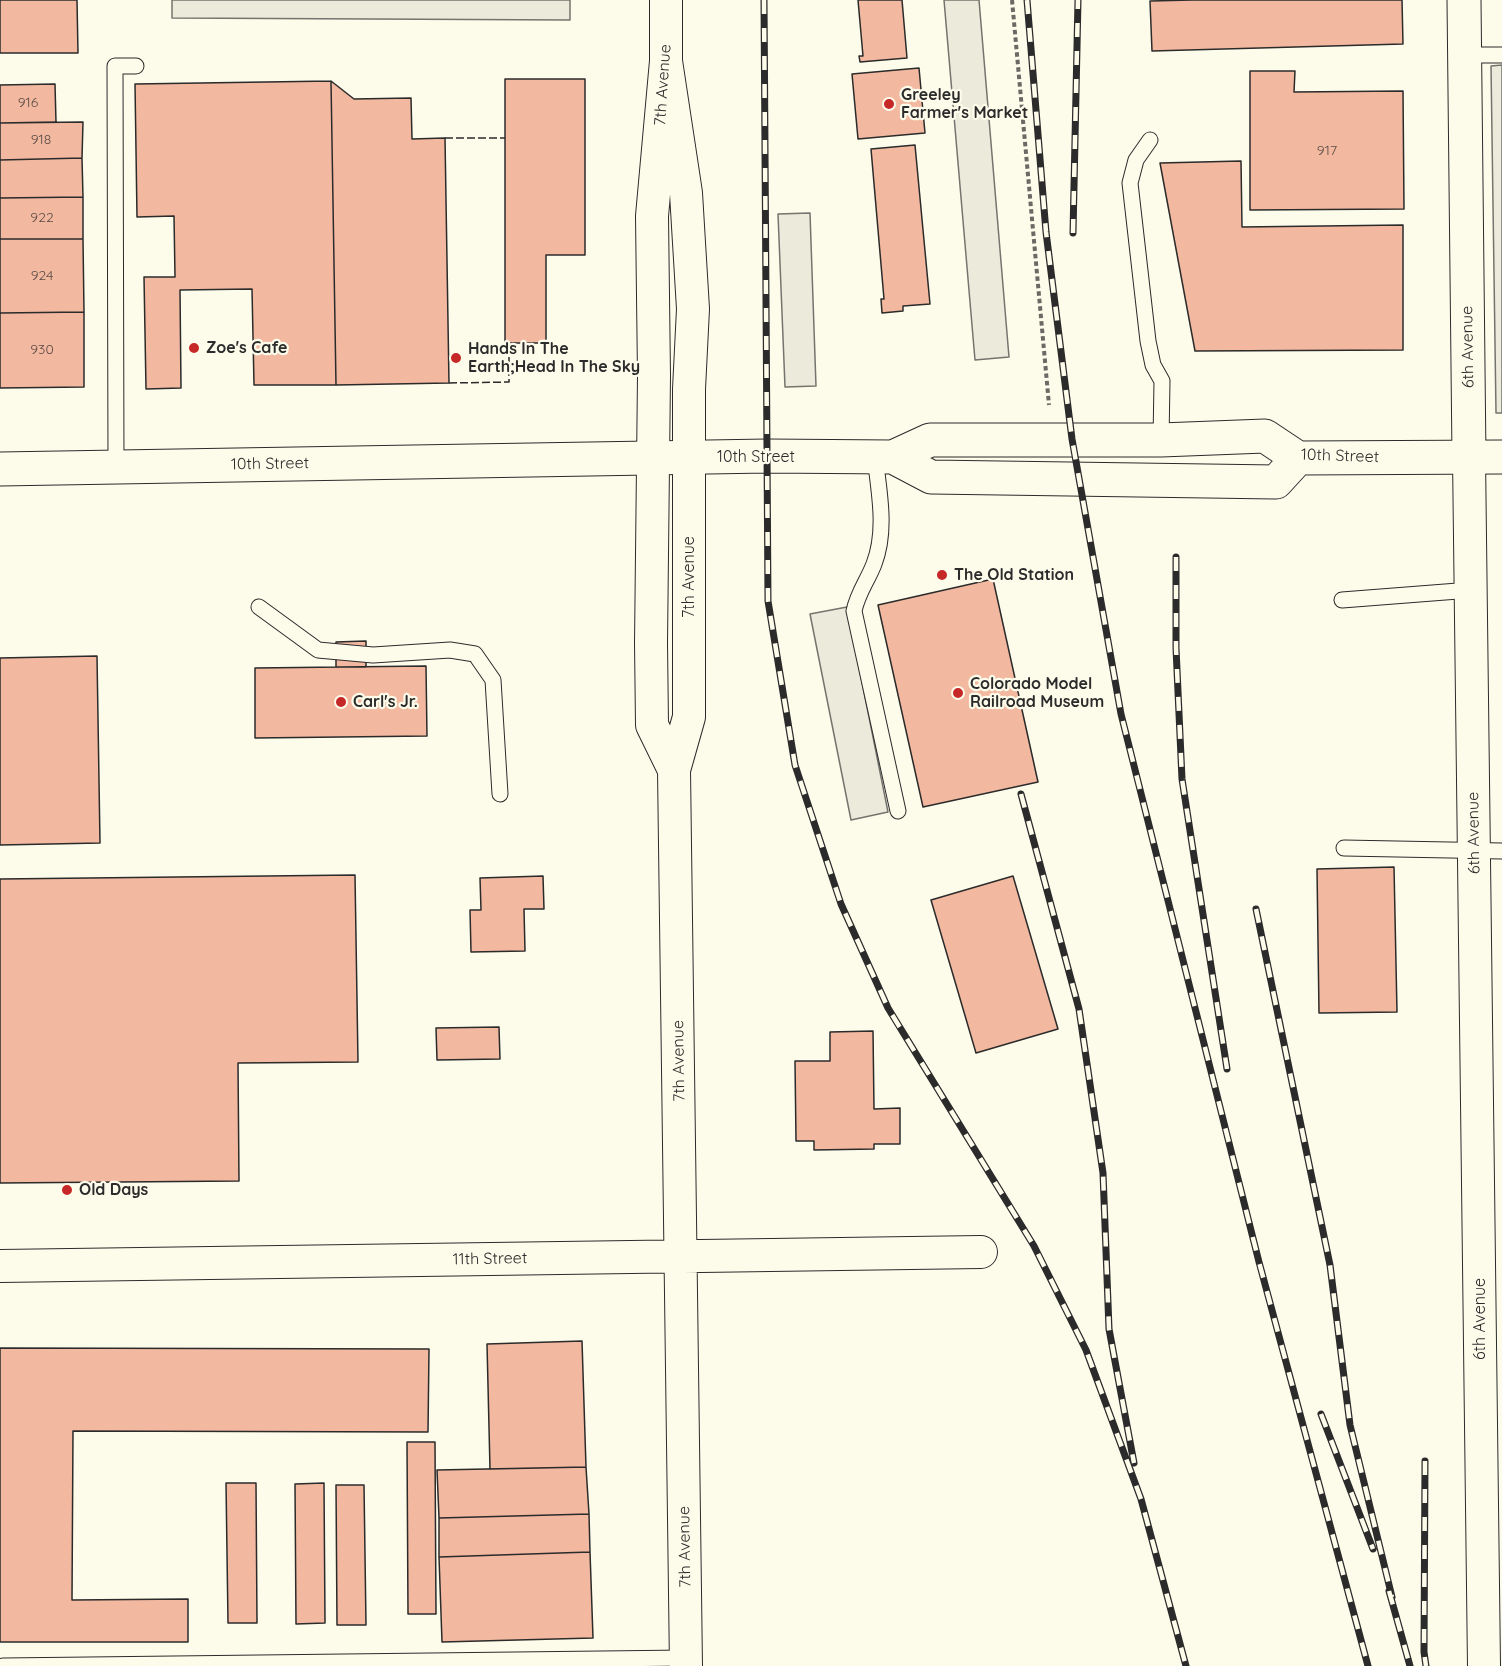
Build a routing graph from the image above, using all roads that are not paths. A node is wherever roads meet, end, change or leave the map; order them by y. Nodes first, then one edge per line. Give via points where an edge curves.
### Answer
1 (666, 0) edge
2 (1464, 0) edge
3 (1464, 55) junction
4 (1502, 55) edge
5 (666, 61) junction
6 (136, 66) dead end
7 (1150, 140) dead end
8 (1161, 440) junction
9 (689, 457) junction
10 (884, 457) junction
11 (1469, 457) junction
12 (1502, 457) edge
13 (653, 458) junction
14 (1298, 458) junction
15 (116, 467) junction
16 (0, 469) edge
17 (1471, 590) junction
18 (1342, 600) dead end
19 (259, 607) dead end
20 (674, 770) junction
21 (500, 794) dead end
22 (898, 811) dead end
23 (1344, 848) dead end
24 (1488, 851) edge
25 (981, 1252) dead end
26 (1491, 1252) edge
27 (682, 1257) junction
28 (0, 1266) edge
29 (1489, 1654) edge
30 (686, 1662) edge
31 (3, 1666) edge

1 - 5 street, 7th Avenue
2 - 3 street, 6th Avenue
3 - 4 lane
3 - 11 street, 6th Avenue
5 - 9 street, 7th Avenue via 686,193 692,297
5 - 13 street, 7th Avenue via 652,216
6 - 15 lane via 115,66
7 - 8 lane via 1136,160 1130,183 1148,342 1162,381
8 - 10 street, 10th Street via 930,440
8 - 14 street, 10th Street via 1264,436
9 - 10 street, 10th Street
9 - 13 street, 10th Street
9 - 20 street, 7th Avenue via 689,717
10 - 14 street via 931,477 1276,482
10 - 22 lane via 882,529 874,564 858,592 854,611
11 - 12 street, 10th Street
11 - 14 street, 10th Street
11 - 17 street, 6th Avenue
13 - 15 street, 10th Street
13 - 20 street, 7th Avenue via 652,725
15 - 16 street, 10th Street
17 - 18 lane
17 - 24 street, 6th Avenue
19 - 21 lane via 318,650 373,655 450,650 475,654 493,680
20 - 27 street, 7th Avenue
23 - 24 lane
24 - 26 street, 6th Avenue
25 - 27 street, 11th Street
26 - 29 street, 6th Avenue
27 - 28 street, 11th Street
27 - 30 street, 7th Avenue
30 - 31 lane

